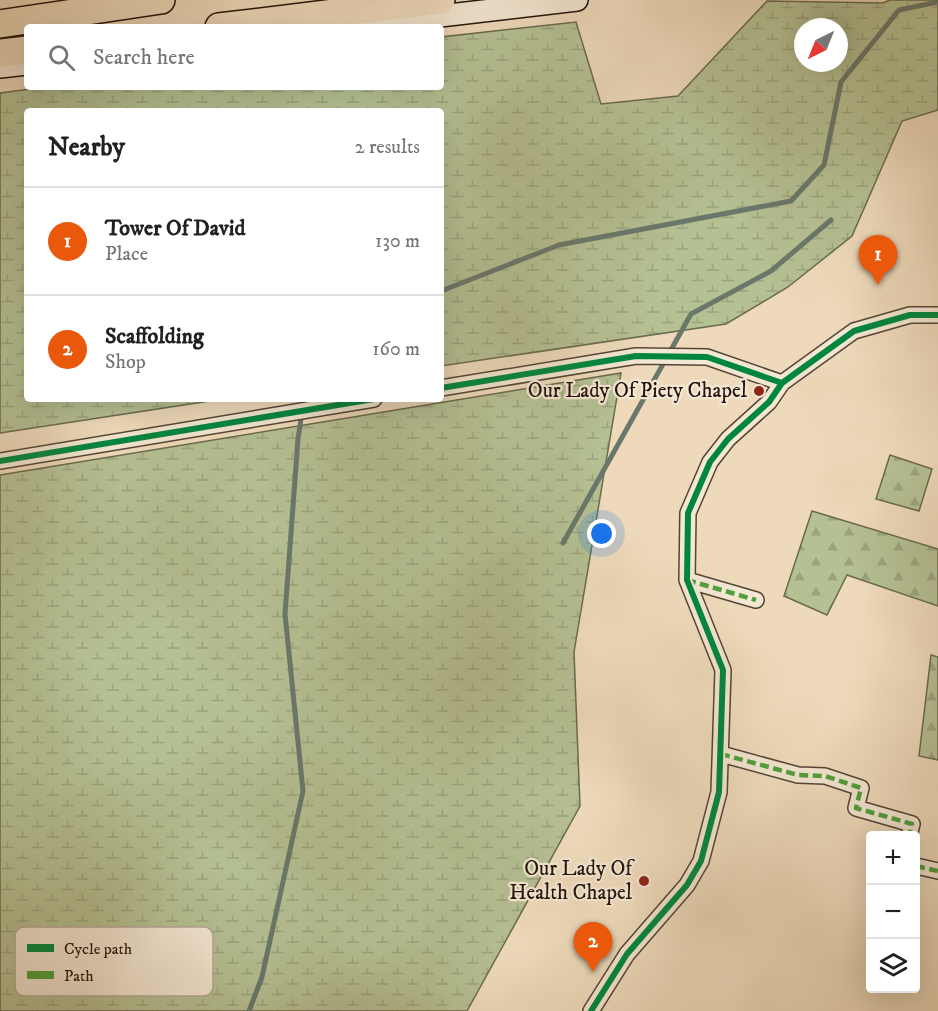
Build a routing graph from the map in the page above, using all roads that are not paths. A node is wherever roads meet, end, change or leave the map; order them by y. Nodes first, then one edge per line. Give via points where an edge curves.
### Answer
1 (161, 0) edge
2 (441, 0) edge
3 (577, 0) edge
4 (0, 24) edge
5 (244, 24) edge
6 (372, 24) edge
7 (24, 50) edge
8 (0, 53) edge
9 (24, 64) edge
10 (0, 67) edge
11 (938, 315) edge
12 (782, 383) junction
13 (444, 388) edge
14 (356, 402) edge
15 (0, 460) edge
16 (687, 580) junction
17 (756, 600) dead end
18 (721, 754) junction
19 (910, 831) edge
20 (920, 867) edge
21 (938, 871) edge
22 (591, 1011) edge

1 - 4 highway
2 - 5 highway
3 - 6 street
7 - 8 highway
9 - 10 street
11 - 12 street via 910,315 854,331
12 - 13 street via 706,357 636,356
12 - 16 street via 769,402 733,434 710,462 688,513
14 - 15 street
16 - 17 street
16 - 18 street via 723,670
18 - 19 street via 798,775 825,776 861,789 856,808 912,824
18 - 22 street via 719,792 701,861 687,885 627,954
20 - 21 street

